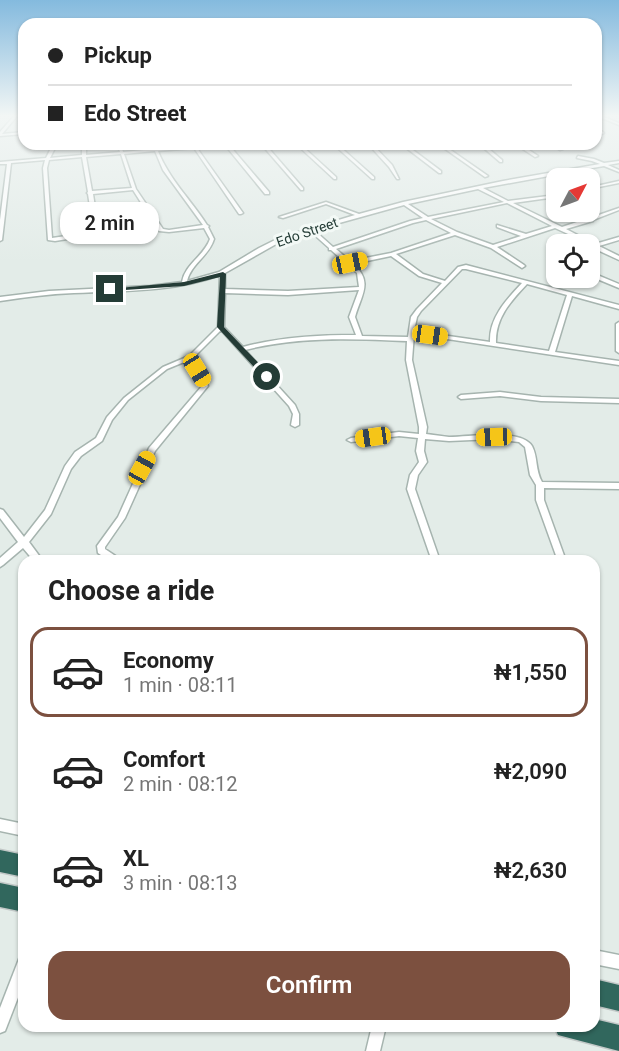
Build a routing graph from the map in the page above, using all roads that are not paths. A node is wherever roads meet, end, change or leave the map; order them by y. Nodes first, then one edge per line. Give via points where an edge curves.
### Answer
1 (9, 165) edge
2 (47, 165) edge
3 (85, 165) edge
4 (126, 165) edge
5 (163, 165) edge
6 (207, 165) edge
7 (245, 165) edge
8 (281, 165) edge
9 (321, 165) edge
10 (359, 165) edge
11 (390, 165) edge
12 (431, 165) edge
13 (470, 165) edge
14 (604, 165) joint
15 (588, 168) edge
16 (619, 171) edge
17 (440, 172) dead end
18 (486, 176) dead end
19 (546, 176) edge
20 (335, 178) dead end
21 (373, 178) dead end
22 (398, 178) dead end
23 (617, 183) edge
24 (600, 186) edge
25 (480, 188) junction
26 (134, 189) junction
27 (302, 189) dead end
28 (89, 193) junction
29 (267, 193) dead end
30 (546, 198) edge
31 (508, 202) junction
32 (403, 203) junction
33 (619, 209) edge
34 (242, 213) dead end
35 (358, 215) junction
36 (600, 216) edge
37 (281, 217) dead end
38 (427, 219) junction
39 (585, 222) edge
40 (207, 226) junction
41 (499, 226) dead end
42 (556, 226) junction
43 (562, 229) junction
44 (311, 230) junction
45 (455, 233) junction
46 (571, 234) edge
47 (526, 236) junction
48 (619, 238) edge
49 (0, 240) edge
50 (600, 244) edge
51 (493, 247) junction
52 (331, 249) junction
53 (600, 249) edge
54 (392, 254) junction
55 (619, 257) edge
56 (350, 263) junction
57 (522, 266) dead end
58 (223, 274) junction
59 (600, 278) edge
60 (525, 283) junction
61 (184, 284) junction
62 (446, 284) junction
63 (619, 286) edge
64 (362, 288) junction
65 (222, 291) junction
66 (570, 294) junction
67 (0, 299) edge
68 (619, 307) edge
69 (619, 324) edge
70 (221, 327) junction
71 (411, 335) junction
72 (360, 337) junction
73 (493, 344) junction
74 (242, 348) junction
75 (552, 351) junction
76 (619, 351) edge
77 (191, 357) junction
78 (619, 363) edge
79 (461, 397) dead end
80 (619, 402) edge
81 (295, 425) dead end
82 (423, 435) junction
83 (351, 440) dead end
84 (540, 485) junction
85 (619, 486) edge
86 (0, 512) edge
87 (25, 541) junction
88 (35, 555) edge
89 (107, 555) edge
90 (434, 555) edge
91 (560, 555) edge
92 (0, 563) edge
93 (0, 825) edge
94 (18, 829) edge
95 (0, 861) edge
96 (18, 865) edge
97 (0, 894) edge
98 (18, 898) edge
99 (600, 958) edge
100 (619, 962) edge
101 (18, 980) edge
102 (600, 993) edge
103 (619, 998) edge
104 (0, 1026) edge
105 (378, 1032) edge
106 (593, 1032) edge
107 (619, 1038) edge
108 (373, 1051) edge

1 - 49 street
2 - 28 street via 50,239 96,234
3 - 28 street
4 - 26 street
5 - 40 street
6 - 34 street
7 - 29 street
8 - 27 street
9 - 20 street
10 - 21 street
11 - 22 street
12 - 17 street
13 - 18 street
14 - 15 street, Edo Street
14 - 16 street
19 - 25 street, Edo Street
23 - 24 street
25 - 31 street
25 - 32 street, Edo Street
26 - 28 street
26 - 40 street via 161,230
30 - 31 street
31 - 38 street
31 - 42 street
32 - 35 street, Edo Street
32 - 38 street
33 - 36 street
35 - 37 street via 326,203
35 - 44 street, Edo Street
38 - 45 street
38 - 52 street
39 - 43 street
40 - 61 street via 211,246 186,271
41 - 47 street
42 - 43 street
42 - 47 street
43 - 46 street
44 - 52 street
44 - 58 street, Edo Street via 270,244
45 - 51 street
45 - 54 street
47 - 51 street
48 - 50 street
51 - 57 street
52 - 56 street
53 - 55 street
54 - 56 street
54 - 62 street via 422,275
56 - 64 street via 363,280
58 - 61 street, Edo Street
58 - 65 street
59 - 63 street
60 - 62 street via 466,267 460,268
60 - 66 street
60 - 73 street via 492,328
61 - 67 street, Edo Street via 44,292
62 - 71 street via 414,317
64 - 65 street via 288,293
64 - 72 street via 352,317
65 - 70 street
66 - 68 street
66 - 75 street
69 - 76 street
70 - 74 street
70 - 77 street
71 - 72 street
71 - 73 street
71 - 82 street via 409,360
72 - 74 street via 270,341
73 - 75 street
74 - 81 street via 292,405
75 - 78 street
77 - 87 street via 158,372 118,407 99,439 78,454 68,468 48,512
77 - 89 street via 204,386 153,450 121,518 101,546
79 - 80 street via 500,394
82 - 83 street via 391,434
82 - 84 street via 521,440 528,446
82 - 90 street via 423,462 411,489
84 - 85 street
84 - 91 street via 540,500
86 - 87 street
87 - 88 street
87 - 92 street
93 - 94 street
95 - 96 highway
97 - 98 highway
99 - 100 street
101 - 104 street
102 - 103 highway
105 - 108 street
106 - 107 highway

